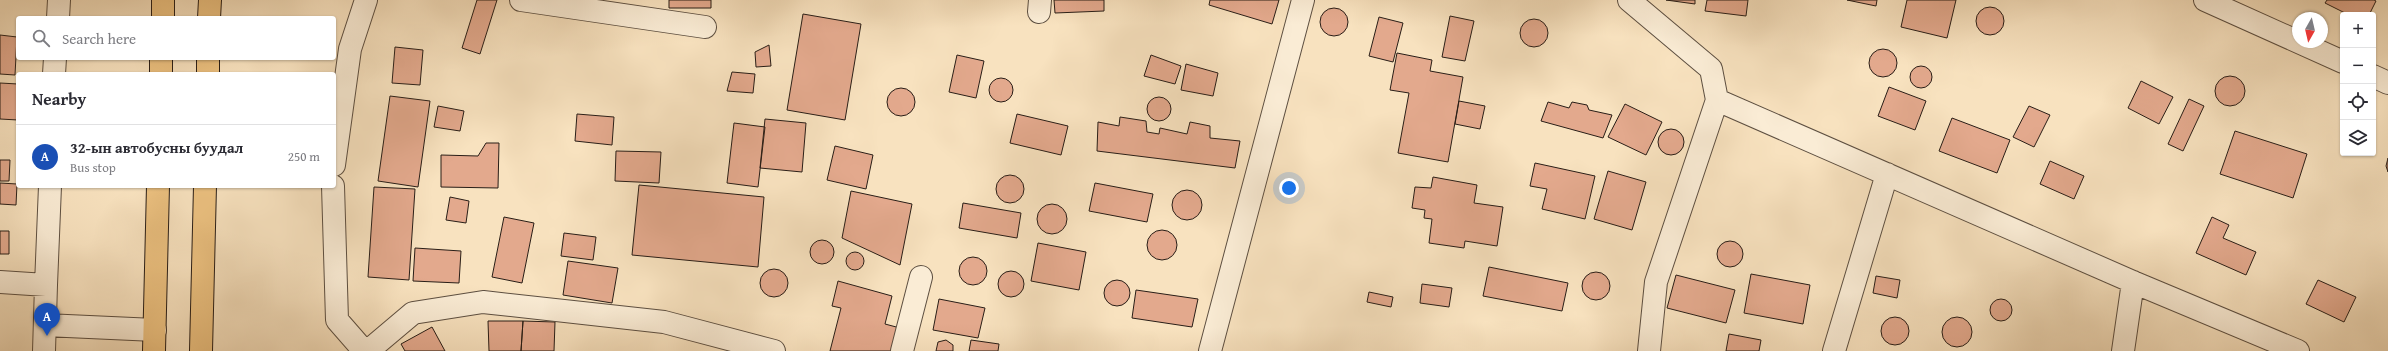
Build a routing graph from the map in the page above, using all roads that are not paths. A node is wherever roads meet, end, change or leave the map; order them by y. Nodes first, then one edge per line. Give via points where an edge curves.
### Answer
1 (59, 0) edge
2 (163, 0) edge
3 (210, 0) edge
4 (366, 0) edge
5 (520, 0) edge
6 (1303, 0) edge
7 (1629, 0) edge
8 (2205, 0) edge
9 (58, 16) edge
10 (162, 16) edge
11 (209, 16) edge
12 (705, 27) dead end
13 (55, 60) edge
14 (161, 60) edge
15 (208, 60) edge
16 (2340, 61) edge
17 (54, 72) edge
18 (161, 72) edge
19 (208, 72) edge
20 (340, 81) edge
21 (1717, 100) junction
22 (336, 137) edge
23 (1887, 174) junction
24 (50, 188) edge
25 (158, 188) edge
26 (205, 188) edge
27 (333, 188) edge
28 (921, 277) dead end
29 (0, 282) edge
30 (2132, 282) junction
31 (46, 285) junction
32 (45, 325) junction
33 (155, 341) edge
34 (44, 351) edge
35 (201, 351) edge
36 (364, 351) edge
37 (368, 351) edge
38 (774, 351) edge
39 (902, 351) edge
40 (1210, 351) edge
41 (1649, 351) edge
42 (1834, 351) edge
43 (2123, 351) edge
44 (2298, 351) edge

1 - 9 street
2 - 10 main road
3 - 11 main road
4 - 20 street
5 - 12 street
6 - 40 street
7 - 21 street via 1711,69
8 - 16 street
13 - 17 street
14 - 18 main road
15 - 19 main road
20 - 22 street
21 - 23 street
21 - 41 street via 1656,282
23 - 30 street
23 - 42 street
24 - 31 street
25 - 33 main road
26 - 35 main road
27 - 36 street via 337,320
28 - 39 street
29 - 31 street
30 - 43 street
30 - 44 street
31 - 32 street
32 - 33 street
32 - 34 street
37 - 38 street via 413,313 483,302 664,322

